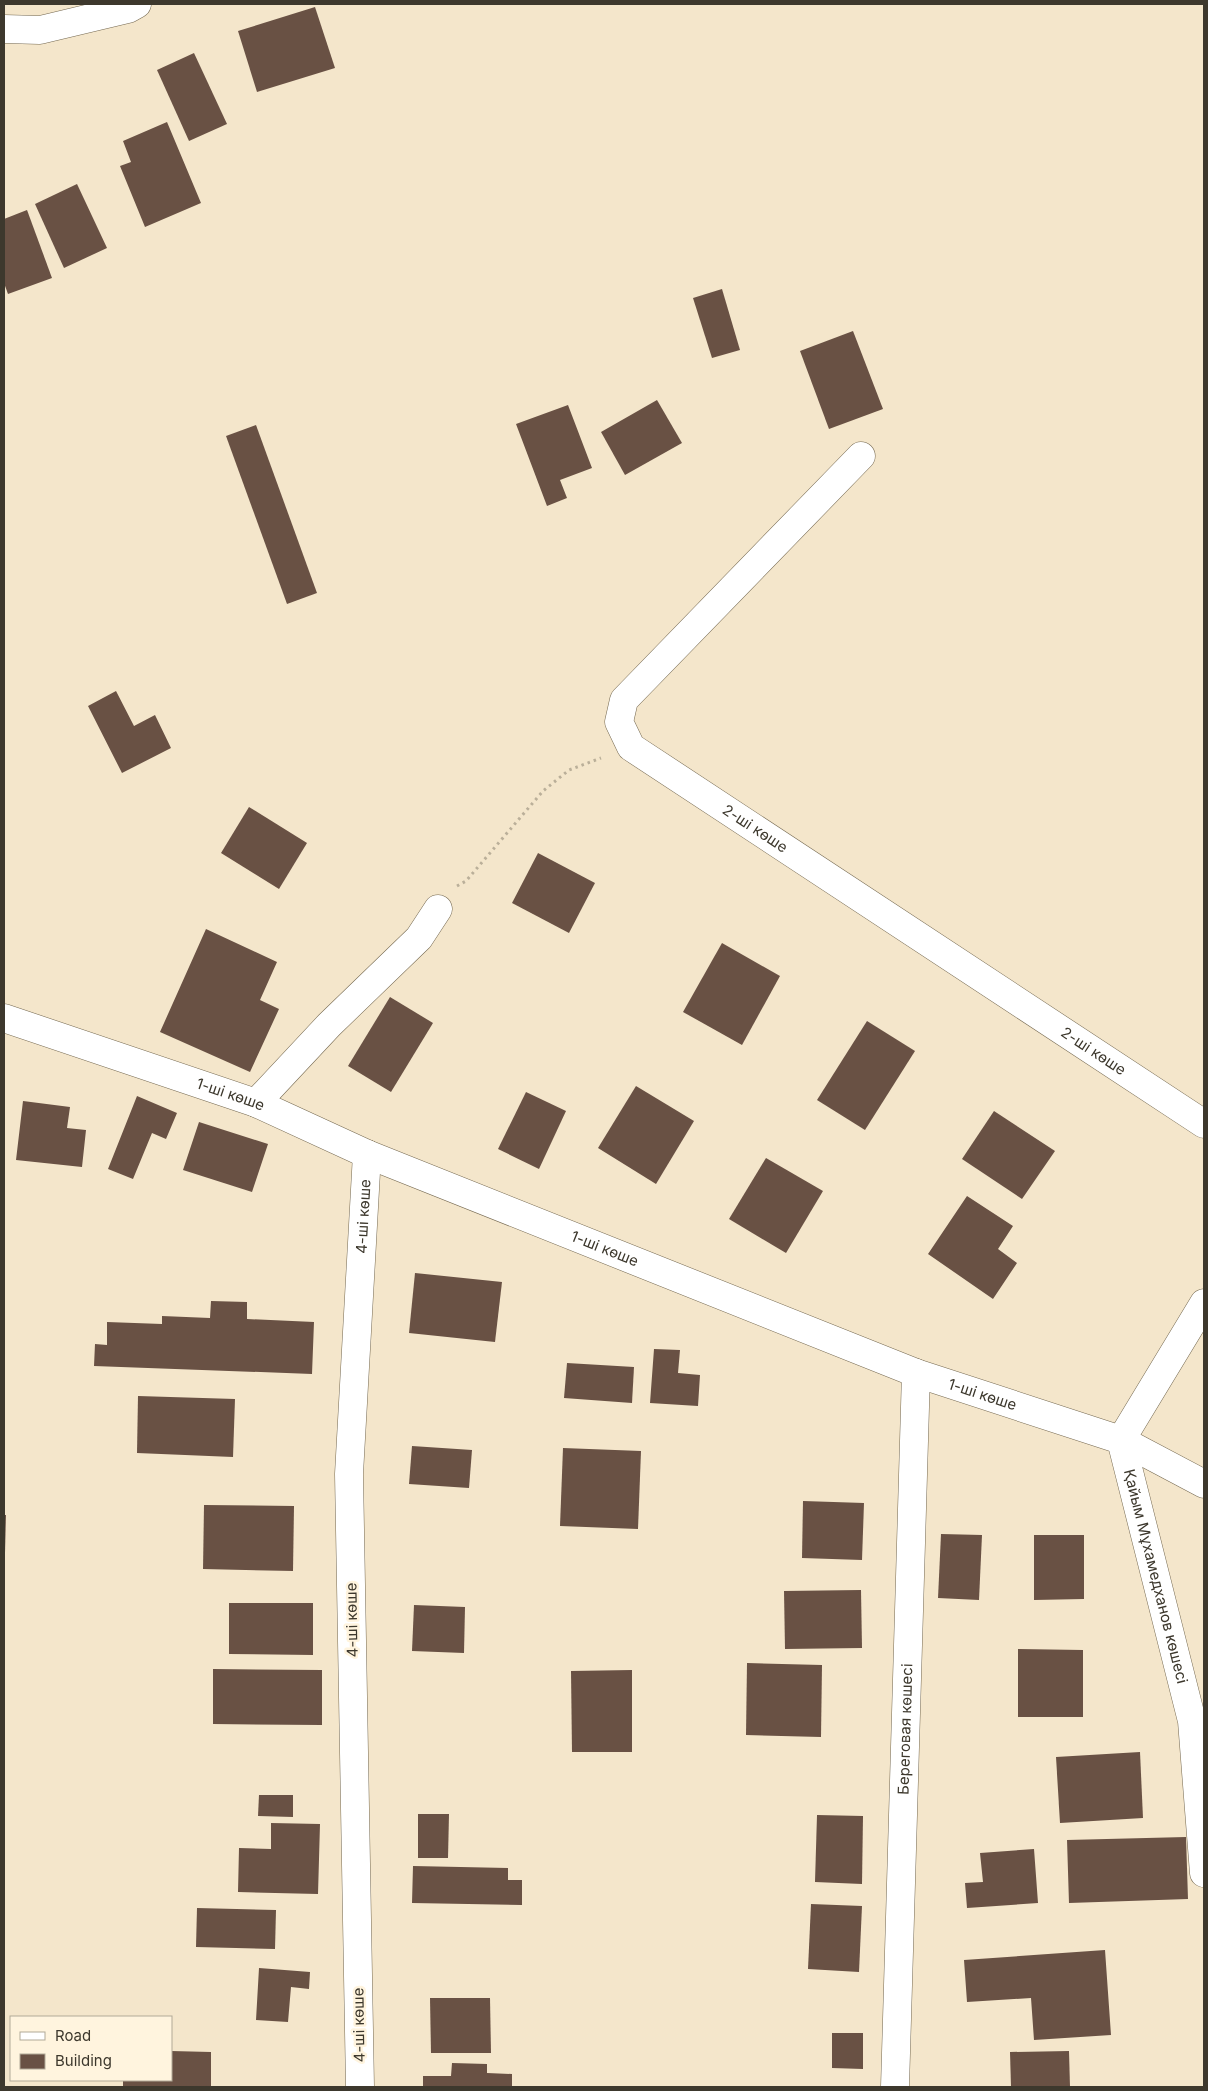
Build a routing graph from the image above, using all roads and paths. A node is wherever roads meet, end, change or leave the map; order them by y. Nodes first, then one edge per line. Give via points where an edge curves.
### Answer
1 (137, 4) edge
2 (4, 29) edge
3 (861, 456) dead end
4 (631, 747) junction
5 (438, 909) joint
6 (4, 1018) edge
7 (256, 1103) junction
8 (1204, 1124) edge
9 (367, 1154) junction
10 (1204, 1303) edge
11 (916, 1373) junction
12 (1121, 1440) junction
13 (1204, 1484) edge
14 (1204, 1873) edge
15 (360, 2087) edge
16 (895, 2087) edge

1 - 2 street via 40,30
3 - 4 street via 624,700 619,722
4 - 5 path via 568,770 543,791 466,881 451,890
4 - 8 street, 2-ші көше
5 - 7 street via 419,938 329,1025
6 - 7 street, 1-ші көше
7 - 9 street, 1-ші көше
9 - 11 street, 1-ші көше
9 - 15 street, 4-шi көше via 349,1474
10 - 12 street
11 - 12 street, 1-ші көше
11 - 16 street, Береговая көшесі
12 - 13 street, 1-ші көше
12 - 14 street, Қайым Мұхамедханов көшесi via 1192,1721

